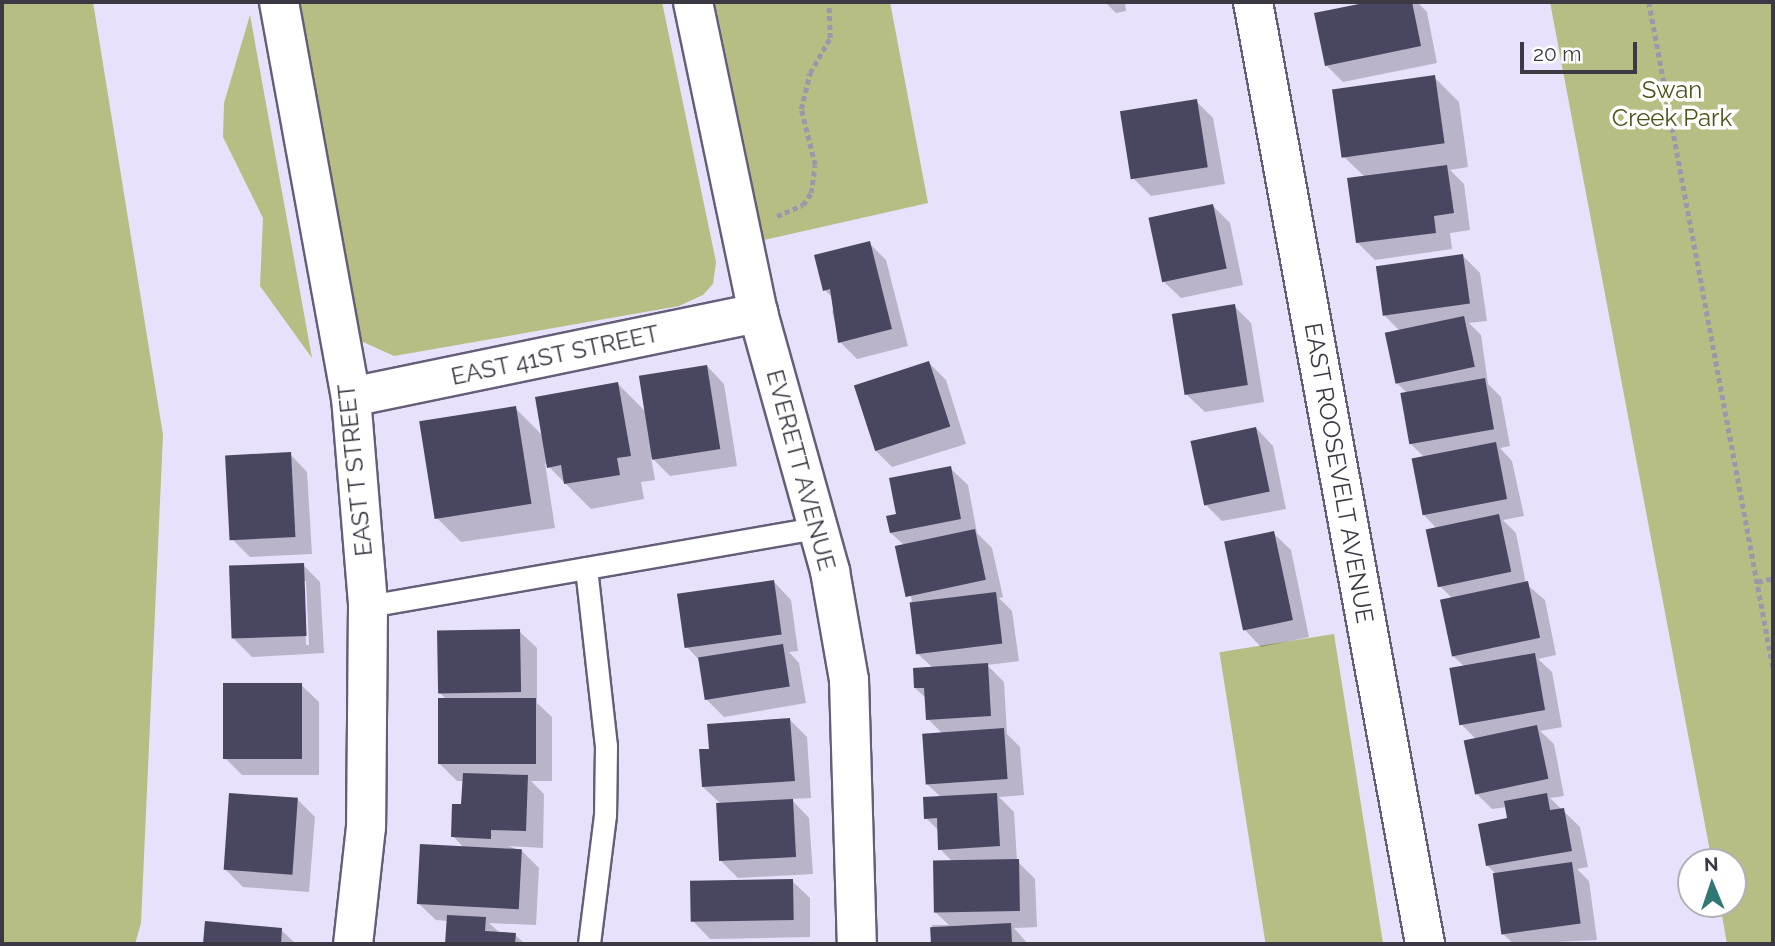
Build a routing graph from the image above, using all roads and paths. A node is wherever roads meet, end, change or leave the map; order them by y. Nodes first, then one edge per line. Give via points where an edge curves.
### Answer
1 (279, 2) edge
2 (693, 2) edge
3 (829, 2) edge
4 (1253, 2) edge
5 (1649, 2) edge
6 (740, 226) junction
7 (758, 313) junction
8 (351, 397) junction
9 (817, 528) junction
10 (586, 568) junction
11 (1773, 578) edge
12 (1758, 582) junction
13 (368, 606) junction
14 (1773, 667) edge
15 (353, 944) edge
16 (589, 944) edge
17 (857, 944) edge
18 (1425, 944) edge

1 - 8 street, EAST T STREET
2 - 6 street, EVERETT AVENUE
3 - 6 path via 830,38 810,73 802,109 815,165 811,193 793,212
4 - 18 street, EAST ROOSEVELT AVENUE
5 - 12 path
6 - 7 street, EVERETT AVENUE
7 - 8 street, EAST 41ST STREET
7 - 9 street, EVERETT AVENUE
8 - 13 street, EAST T STREET
9 - 10 lane
9 - 17 street, EVERETT AVENUE via 849,680
10 - 13 lane
10 - 16 lane via 606,746 605,816
11 - 12 path
12 - 14 path
13 - 15 street, EAST T STREET via 366,827

